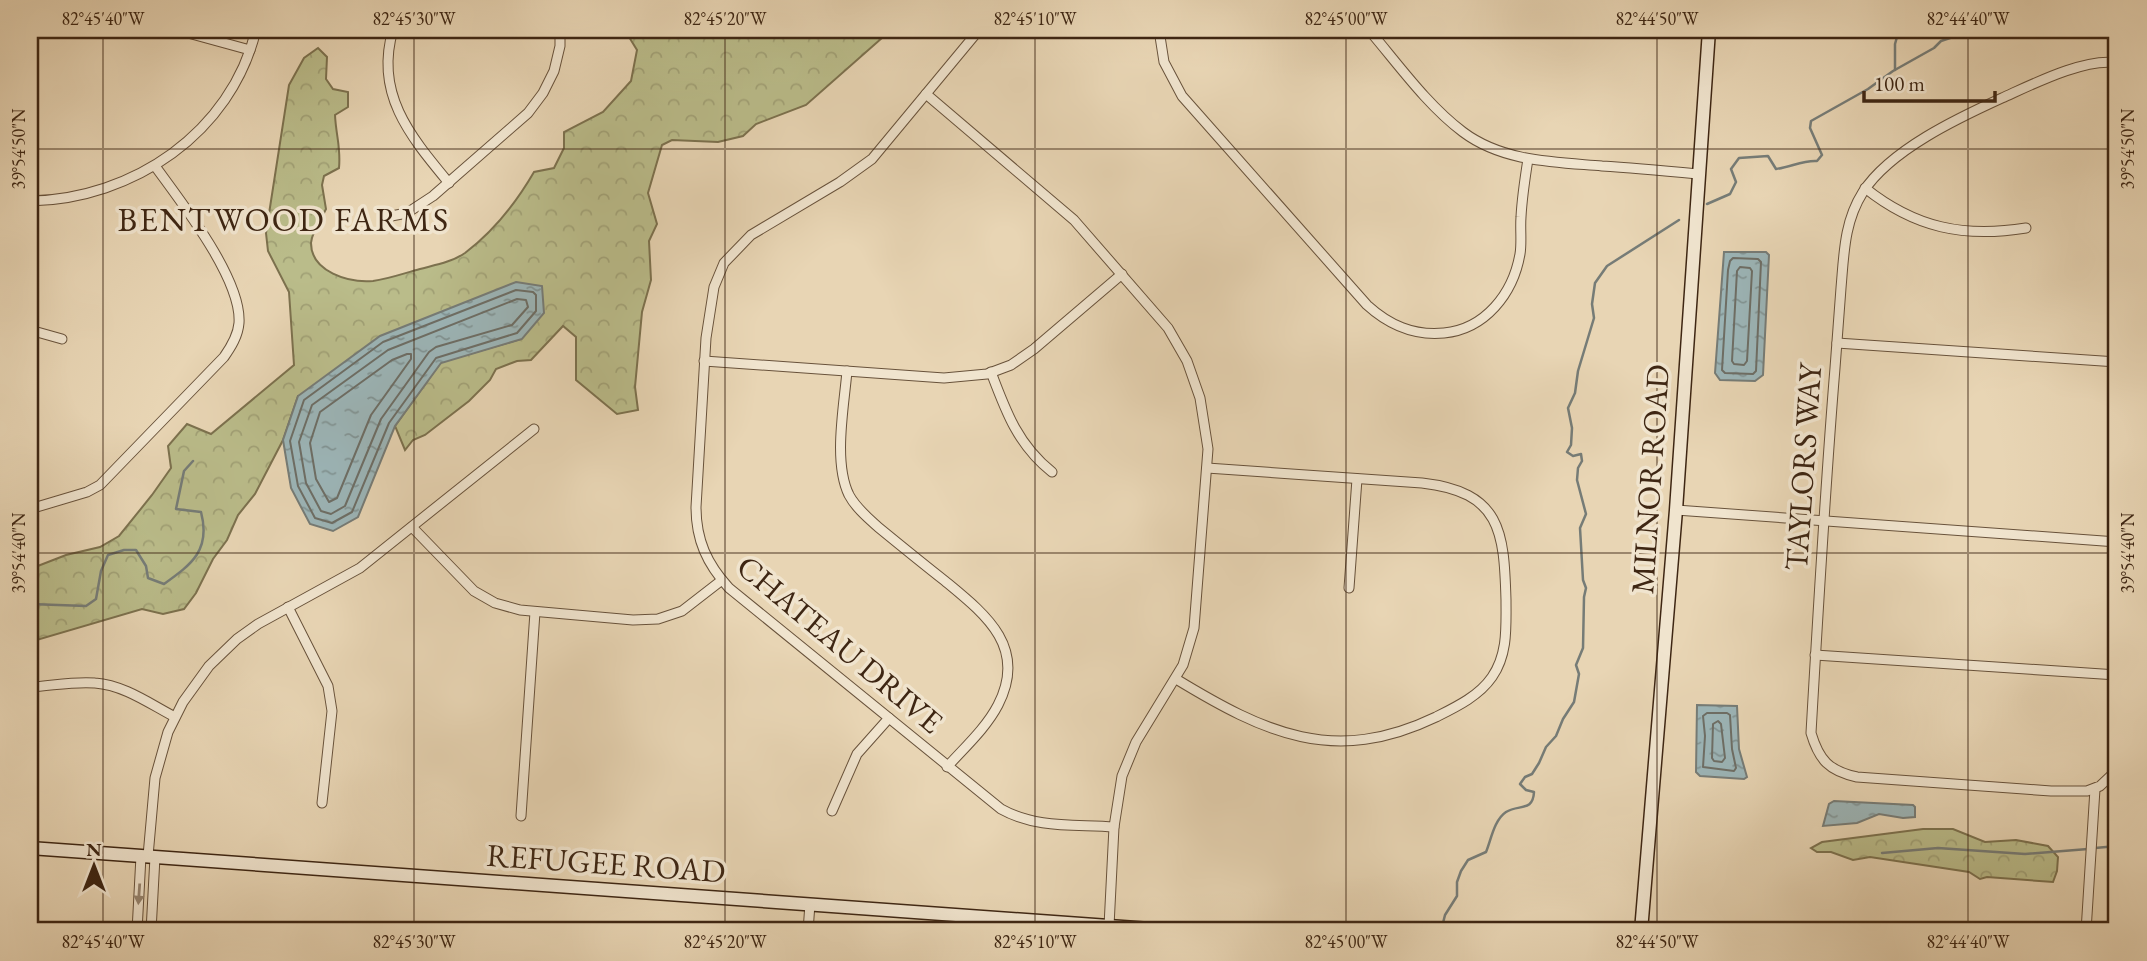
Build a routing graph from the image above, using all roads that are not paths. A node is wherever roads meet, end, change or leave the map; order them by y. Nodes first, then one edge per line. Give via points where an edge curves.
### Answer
1 (132, 30) edge
2 (256, 30) edge
3 (393, 30) edge
4 (560, 30) edge
5 (979, 30) edge
6 (1159, 30) edge
7 (1369, 30) edge
8 (1709, 30) edge
9 (250, 50) junction
10 (2117, 63) edge
11 (926, 94) junction
12 (1528, 159) junction
13 (155, 166) junction
14 (1698, 174) junction
15 (449, 183) junction
16 (1865, 188) junction
17 (30, 201) edge
18 (386, 217) dead end
19 (2026, 228) dead end
20 (1122, 274) junction
21 (30, 330) edge
22 (62, 339) dead end
23 (1837, 343) junction
24 (704, 361) junction
25 (2117, 362) edge
26 (847, 371) junction
27 (991, 372) junction
28 (534, 429) dead end
29 (1207, 468) junction
30 (1052, 472) dead end
31 (1357, 479) junction
32 (30, 509) edge
33 (1676, 510) junction
34 (1823, 522) junction
35 (412, 527) junction
36 (2117, 542) edge
37 (722, 580) junction
38 (1349, 588) dead end
39 (288, 607) junction
40 (535, 612) junction
41 (1815, 655) junction
42 (2117, 675) edge
43 (1176, 679) junction
44 (30, 687) edge
45 (175, 717) junction
46 (889, 718) junction
47 (947, 767) junction
48 (2117, 770) edge
49 (2095, 789) junction
50 (322, 803) dead end
51 (832, 811) dead end
52 (521, 816) dead end
53 (1114, 827) junction
54 (30, 848) edge
55 (148, 857) junction
56 (810, 904) junction
57 (1109, 926) junction
58 (136, 931) edge
59 (151, 931) edge
60 (808, 931) edge
61 (1178, 931) edge
62 (1641, 931) edge
63 (2086, 931) edge

1 - 9 street via 188,33
2 - 9 street
3 - 15 street via 388,72 397,109 408,132
4 - 15 street via 554,71 536,104
5 - 11 street, CHATEAU DRIVE
6 - 12 street via 1164,62 1182,96 1367,305 1398,327 1449,332 1484,318 1502,300 1520,252
7 - 12 street via 1464,133 1500,152
8 - 14 main road, MILNOR ROAD
9 - 13 street via 213,116
10 - 16 street, TAYLORS WAY via 2096,63 2057,74 1956,118 1886,164
11 - 20 street via 1055,202
11 - 24 street, CHATEAU DRIVE via 862,167 751,235 732,253 714,287
12 - 14 street
13 - 17 street via 95,193
13 - 32 street via 232,285 238,307 236,335 224,357 100,485
14 - 33 main road, MILNOR ROAD
15 - 18 street via 412,211
16 - 19 street via 1903,215 1922,222 1974,232
16 - 23 street, TAYLORS WAY via 1846,232
20 - 27 street via 1034,349
20 - 29 street via 1168,328 1187,361 1205,424
21 - 22 street
23 - 25 street
23 - 34 street, TAYLORS WAY
24 - 26 street
24 - 37 street, CHATEAU DRIVE via 696,520 706,558
26 - 27 street via 944,377
26 - 47 street via 841,458 849,494 871,521 981,611 1003,643 1007,669 1003,694 990,717
27 - 30 street via 1019,437
28 - 35 street
29 - 31 street
29 - 43 street via 1194,628
31 - 38 street
31 - 43 street via 1448,487 1471,497 1497,525 1504,549 1506,626 1500,664 1487,684 1465,701 1408,729 1372,739 1334,741 1260,725
33 - 34 street
33 - 62 main road, MILNOR ROAD
34 - 36 street
34 - 41 street, TAYLORS WAY
35 - 39 street via 360,568
35 - 40 street via 474,591 507,607
37 - 40 street via 682,611 657,619
37 - 46 street, CHATEAU DRIVE
39 - 45 street via 222,652
39 - 50 street via 331,698
40 - 52 street
41 - 42 street
41 - 49 street, TAYLORS WAY via 1811,733 1821,758 1840,774 2051,791
43 - 53 street via 1130,753
44 - 45 street via 106,685
45 - 55 street via 155,778
46 - 47 street, CHATEAU DRIVE
46 - 51 street via 858,754
47 - 53 street, CHATEAU DRIVE via 1002,809 1025,820
48 - 49 street
49 - 63 street
53 - 57 street
54 - 55 main road, REFUGEE ROAD
55 - 56 main road, REFUGEE ROAD
55 -> 58 street
55 - 59 street
56 - 57 main road, REFUGEE ROAD
56 - 60 street
57 - 61 main road, REFUGEE ROAD

